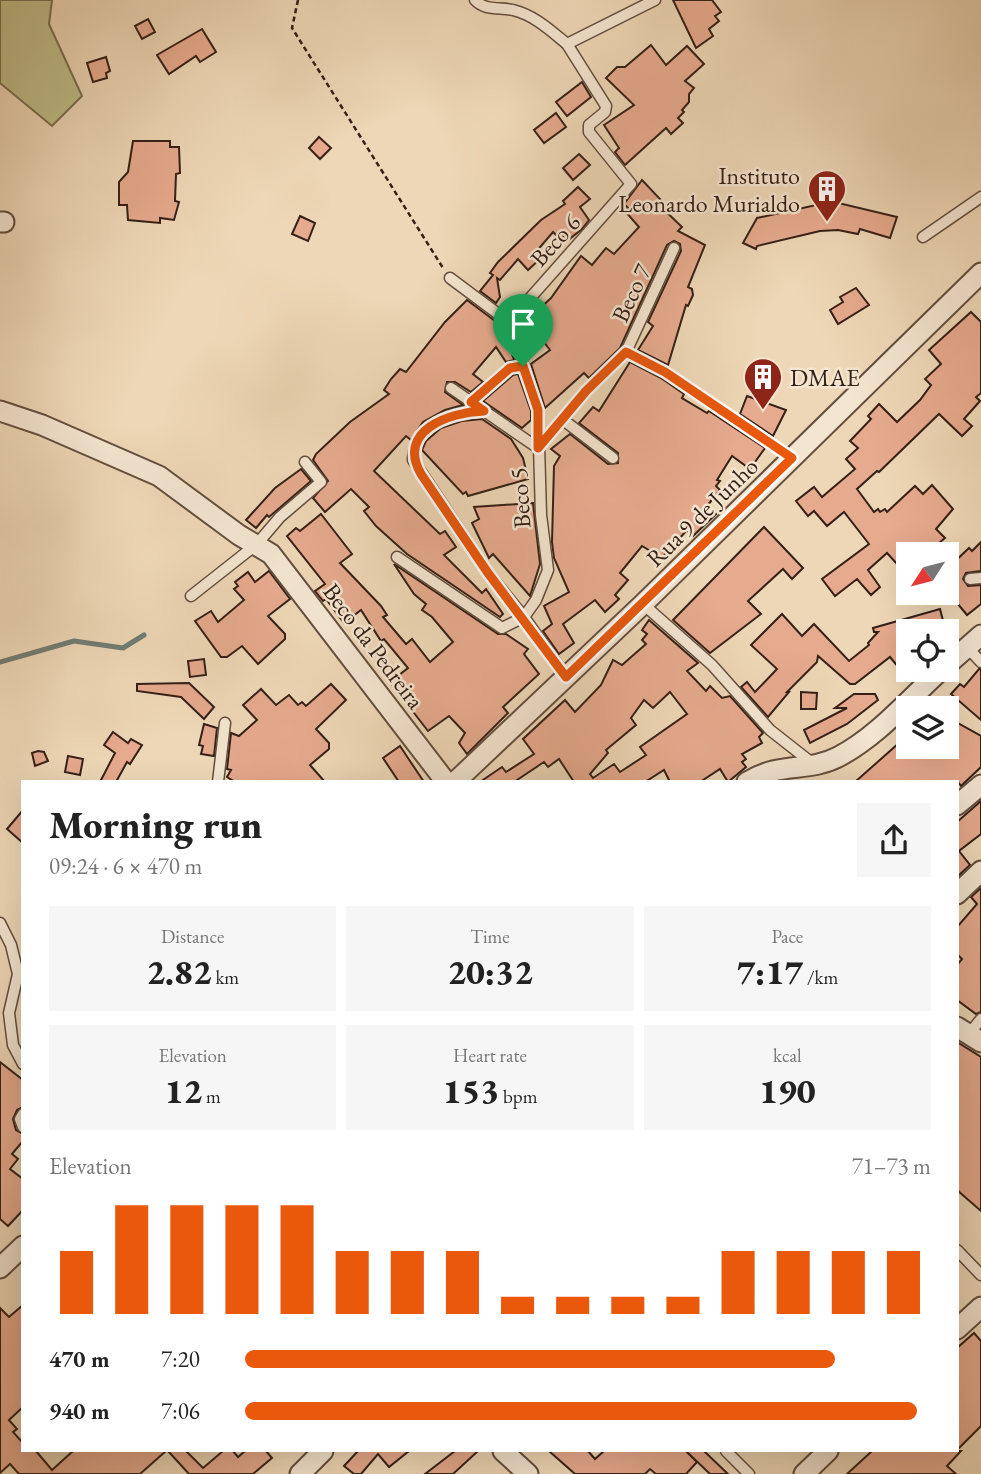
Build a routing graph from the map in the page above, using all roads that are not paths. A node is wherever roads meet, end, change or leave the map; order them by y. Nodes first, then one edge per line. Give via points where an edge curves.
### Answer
1 (475, 0) edge
2 (655, 0) edge
3 (567, 44) junction
4 (981, 197) edge
5 (923, 237) dead end
6 (674, 247) dead end
7 (981, 273) edge
8 (450, 278) road end
9 (509, 322) junction
10 (626, 352) junction
11 (523, 366) junction
12 (451, 388) dead end
13 (471, 402) junction
14 (0, 411) edge
15 (484, 411) junction
16 (562, 419) junction
17 (538, 448) junction
18 (613, 458) dead end
19 (792, 458) junction
20 (305, 462) dead end
21 (257, 544) junction
22 (397, 557) dead end
23 (981, 578) edge
24 (970, 579) dead end
25 (191, 596) dead end
26 (643, 604) junction
27 (524, 617) junction
28 (974, 641) edge
29 (959, 654) edge
30 (981, 662) edge
31 (566, 677) junction
32 (928, 682) edge
33 (225, 723) dead end
34 (815, 766) junction
35 (218, 780) edge
36 (444, 780) edge
37 (457, 780) edge
38 (752, 780) edge
39 (981, 785) edge
40 (959, 803) edge
41 (981, 871) edge
42 (959, 892) edge
43 (0, 923) edge
44 (21, 1060) edge
45 (959, 1252) edge
46 (981, 1275) edge
47 (981, 1307) edge
48 (959, 1327) edge
49 (322, 1452) edge
50 (504, 1452) edge
51 (727, 1452) edge
52 (827, 1452) edge
53 (300, 1474) edge
54 (528, 1474) edge
55 (749, 1474) edge
56 (804, 1474) edge

1 - 3 lane via 484,7 513,10 540,22
2 - 3 lane
3 - 9 lane, Beco 6 via 606,106 605,113 589,125 589,132 631,184
4 - 5 lane
6 - 10 lane, Beco 7
7 - 19 street, Rua 9 de Junho
8 - 9 lane
9 - 11 lane, Beco 5
10 - 16 lane, Beco 7
10 - 19 lane via 665,372
11 - 13 lane via 510,368
11 - 17 lane, Beco 5 via 538,410
12 - 13 lane
13 - 15 lane
14 - 21 street, Beco da Pedreira via 159,476
15 - 17 lane
15 - 27 lane via 460,411 437,420 417,443 413,460 488,573
16 - 17 lane, Beco 7
16 - 18 lane
17 - 27 lane, Beco 5 via 548,570
19 - 26 street, Rua 9 de Junho
20 - 21 lane via 321,482
21 - 25 lane
21 - 36 street, Beco da Pedreira via 285,568
22 - 27 lane via 502,628
23 - 24 lane
26 - 31 street, Rua 9 de Junho
26 - 34 lane via 712,665 770,730
27 - 31 lane
28 - 29 street
28 - 30 lane
31 - 37 street, Rua 9 de Junho
32 - 34 street via 859,744
33 - 35 lane
34 - 38 street via 785,766
39 - 40 street
41 - 42 street
43 - 44 lane via 18,974 9,1013 13,1045
45 - 46 lane
47 - 48 street
49 - 53 street
50 - 54 street
51 - 55 lane
52 - 56 street

